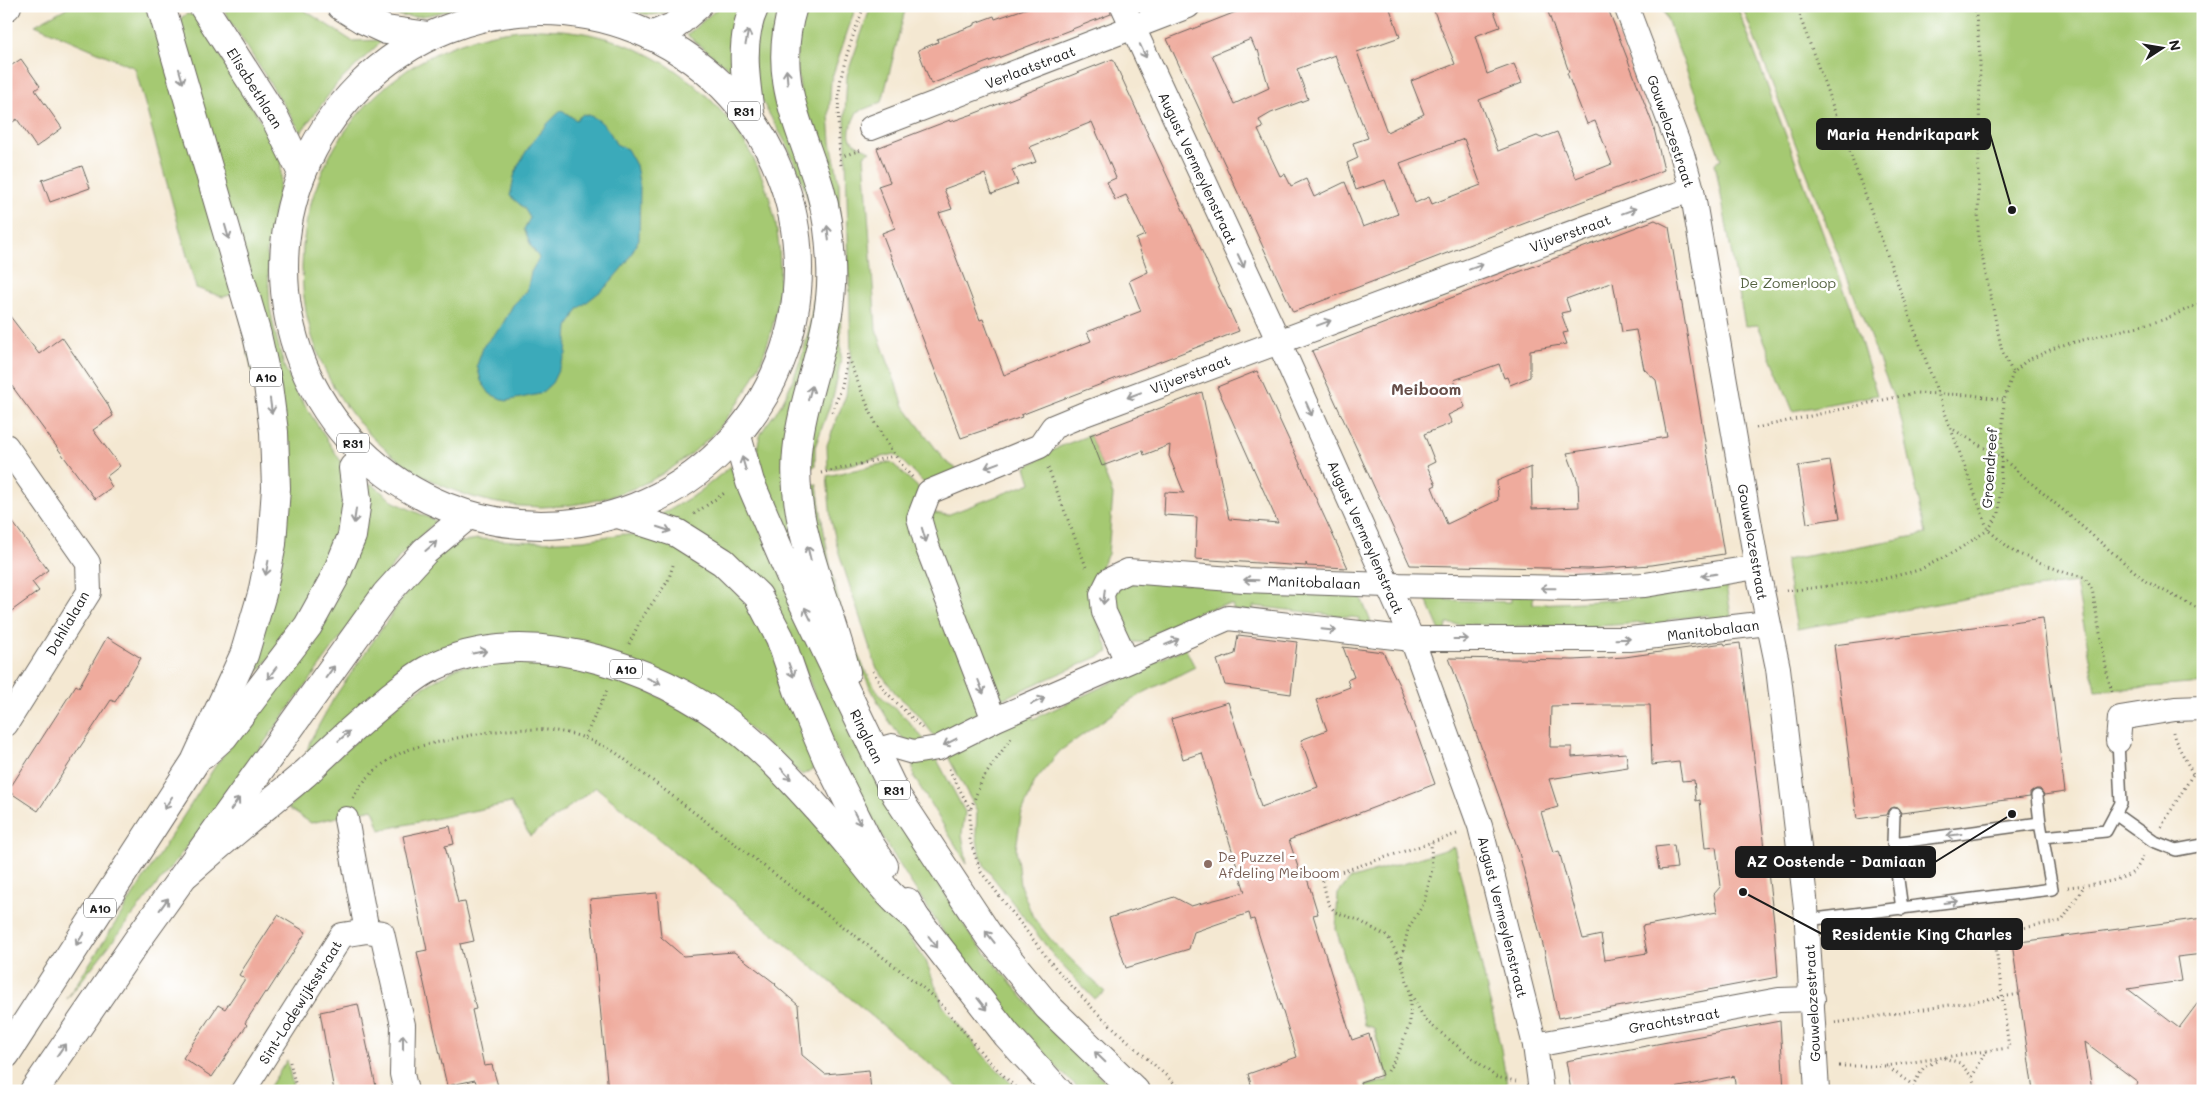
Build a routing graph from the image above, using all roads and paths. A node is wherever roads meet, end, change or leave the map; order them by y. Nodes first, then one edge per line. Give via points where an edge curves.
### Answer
1 (161, 6) edge
2 (203, 6) edge
3 (341, 6) edge
4 (697, 6) edge
5 (755, 6) edge
6 (793, 6) edge
7 (1123, 6) edge
8 (1188, 6) edge
9 (1626, 6) edge
10 (1796, 6) edge
11 (1975, 6) edge
12 (2187, 6) edge
13 (2203, 9) edge
14 (1132, 28) junction
15 (429, 36) junction
16 (652, 36) junction
17 (751, 120) junction
18 (871, 128) dead end
19 (302, 173) junction
20 (1692, 190) junction
21 (2203, 302) edge
22 (1278, 340) junction
23 (848, 357) dead end
24 (2013, 374) junction
25 (1937, 393) junction
26 (2004, 400) junction
27 (1733, 430) junction
28 (1953, 430) junction
29 (343, 433) junction
30 (737, 436) junction
31 (6, 446) edge
32 (1040, 446) junction
33 (2002, 458) junction
34 (928, 492) junction
35 (618, 514) junction
36 (467, 516) junction
37 (1988, 530) junction
38 (1757, 567) junction
39 (1387, 585) junction
40 (1102, 594) junction
41 (1762, 595) junction
42 (2203, 611) edge
43 (1768, 623) junction
44 (1412, 639) junction
45 (1127, 661) junction
46 (850, 701) junction
47 (2203, 708) edge
48 (2168, 710) junction
49 (1002, 717) junction
50 (6, 724) edge
51 (2119, 729) junction
52 (874, 751) junction
53 (195, 762) junction
54 (2203, 771) edge
55 (2038, 796) dead end
56 (970, 809) dead end
57 (1894, 814) dead end
58 (2115, 814) junction
59 (346, 819) joint
60 (2040, 823) junction
61 (1480, 826) junction
62 (2043, 837) junction
63 (1431, 842) junction
64 (1892, 843) junction
65 (2203, 845) edge
66 (187, 872) junction
67 (2084, 886) dead end
68 (1902, 908) junction
69 (915, 917) junction
70 (1807, 920) junction
71 (367, 931) junction
72 (1401, 961) junction
73 (1410, 992) junction
74 (2020, 994) dead end
75 (2002, 996) junction
76 (1813, 999) junction
77 (1814, 1025) junction
78 (1535, 1045) junction
79 (1986, 1051) junction
80 (6, 1054) edge
81 (1944, 1058) junction
82 (1834, 1066) dead end
83 (1886, 1066) junction
84 (1388, 1071) dead end
85 (1972, 1076) junction
86 (1913, 1085) junction
87 (1541, 1089) edge
88 (34, 1091) edge
89 (243, 1091) edge
90 (406, 1091) edge
91 (1019, 1091) edge
92 (1058, 1091) edge
93 (1135, 1091) edge
94 (1817, 1091) edge
95 (1916, 1091) edge
96 (1977, 1091) edge

1 -> 53 main road, A10 via 257,335 274,432 276,498 272,544 262,594 244,655
2 - 19 main road, Elisabethlaan via 275,118
3 - 15 main road, R31 via 386,30
4 - 16 main road via 673,27
17 -> 5 main road via 745,40
46 -> 6 main road via 845,670 809,555 798,489 797,452 822,348 832,265 820,189 793,114 786,79
7 - 14 street, August Vermeylenstraat
8 - 14 street, Verlaatstraat
9 - 20 street, Gouwelozestraat via 1682,154
10 - 25 path
11 - 24 path via 1980,56 1978,237 2002,351
12 - 13 path
14 - 18 street, Verlaatstraat
14 -> 22 street, August Vermeylenstraat
15 - 16 main road, R31 via 472,20 517,12 563,12 608,20
15 - 19 main road, R31 via 388,61 352,93 323,131
16 - 17 main road, R31 via 689,58 723,86
17 - 30 main road, R31 via 778,169 794,224 798,280 786,345 768,389
19 - 29 main road, R31 via 287,226 284,281 293,336 312,387
22 -> 20 street, Vijverstraat
20 - 27 street, Gouwelozestraat
21 - 24 path via 2162,320 2059,346 2026,361
22 -> 32 street, Vijverstraat via 1053,427
22 -> 39 street, August Vermeylenstraat
23 - 34 path via 876,426 894,456
24 - 26 path, Groendreef
25 - 26 path
25 - 27 path via 1915,393 1762,428
25 - 28 path
26 - 33 path, Groendreef
27 - 38 street, Gouwelozestraat
28 - 33 path
28 - 37 path
29 - 36 main road, R31 via 386,473 420,496
29 -> 53 main road, A10 via 353,468 357,500 352,536 335,577 308,626 224,736
30 - 35 main road, R31 via 702,469 670,491
46 -> 30 main road, Ringlaan / R31 via 754,491
31 - 50 street, Dahlialaan via 88,563 89,592
32 -> 34 street
32 - 40 path via 1096,591
33 - 37 path, Groendreef via 1999,513
33 - 42 path via 2147,582
34 -> 49 street via 919,518 927,546
35 - 36 main road, R31 via 560,525 517,525
35 -> 69 main road, R31 via 677,533 723,562 758,596 780,638 827,760 869,843
66 -> 36 main road, A10 via 386,594 425,551
37 - 41 path, Groendreef via 1919,570 1879,580
37 - 51 path via 2014,552 2084,577 2092,589
38 -> 39 street, Manitobalaan via 1645,585 1574,588
38 - 41 street, Gouwelozestraat
39 -> 40 street, Manitobalaan via 1244,580 1128,571 1109,580
39 - 44 street, August Vermeylenstraat
40 -> 45 street via 1104,612
41 - 43 street, Gouwelozestraat
44 -> 43 street, Manitobalaan via 1630,639
43 - 70 street, Gouwelozestraat via 1778,668
45 -> 44 street, Manitobalaan via 1228,618
44 - 61 street, August Vermeylenstraat
49 -> 45 street, Manitobalaan
46 - 52 main road, Ringlaan / R31
47 - 48 street
48 - 51 street
48 - 54 path via 2175,740 2193,774
49 -> 52 street, Manitobalaan via 938,748 913,752 892,746
49 - 56 path via 1013,722 1011,740 982,780
51 - 58 lane via 2121,803
93 -> 52 main road, Ringlaan / R31 via 1048,1007 989,936 896,795
53 -> 80 main road, A10
55 - 60 lane
57 - 64 lane
58 - 62 lane via 2106,831
58 - 65 lane via 2153,840 2176,850
59 - 71 street
59 - 91 path via 349,806 363,784 404,752 495,730 540,729 585,737 615,752 922,987 944,1006 985,1057
60 - 62 lane
60 -> 64 lane
61 - 63 path
61 - 78 street, August Vermeylenstraat
68 -> 62 lane via 2052,890
63 - 72 path via 1432,870 1424,903 1408,929
63 - 72 path via 1322,878 1328,903 1335,912 1358,920 1388,937
64 - 68 lane
66 -> 69 main road, A10 via 308,770 357,724 425,671 453,658 490,650 542,648 618,666 712,711 778,766 854,850 895,902
88 -> 66 main road, A10
67 - 75 path via 2062,921 1994,933
68 - 70 lane
69 -> 92 main road, R31 via 1006,1035
70 - 76 street, Gouwelozestraat
71 - 89 street, Sint-Lodewijksstraat via 342,935
90 -> 71 street via 402,1074 403,1025 382,932
72 - 73 path
73 - 84 path via 1410,1024
73 - 87 path via 1425,1020 1496,1077
74 - 75 path
75 - 77 path
75 - 79 path via 2009,1048
76 - 77 street, Gouwelozestraat
76 - 78 street, Grachtstraat via 1779,1000
77 - 94 street, Gouwelozestraat
78 - 87 street, August Vermeylenstraat
79 - 81 path
79 - 85 path
81 - 83 path
81 - 85 path via 1960,1064
81 - 86 path via 1924,1067
82 - 83 path
83 - 86 path
85 - 96 path
86 - 95 path

